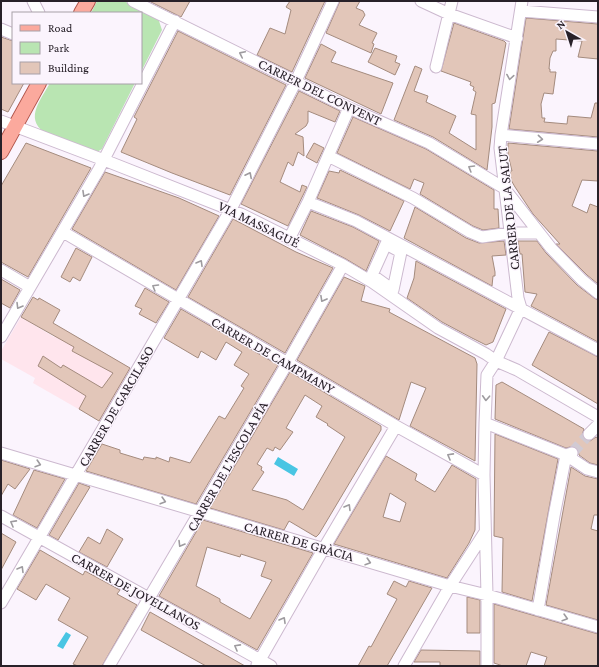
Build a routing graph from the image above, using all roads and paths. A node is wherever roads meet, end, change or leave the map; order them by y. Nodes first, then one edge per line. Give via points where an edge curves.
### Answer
1 (33, 1) edge
2 (88, 1) edge
3 (133, 1) edge
4 (333, 1) edge
5 (420, 1) edge
6 (452, 1) edge
7 (522, 6) edge
8 (38, 12) edge
9 (82, 12) edge
10 (449, 14) junction
11 (598, 16) edge
12 (175, 21) junction
13 (1, 29) edge
14 (12, 34) edge
15 (517, 38) junction
16 (436, 67) dead end
17 (296, 81) junction
18 (38, 84) edge
19 (350, 108) junction
20 (1, 121) edge
21 (16, 126) junction
22 (501, 135) junction
23 (598, 144) edge
24 (1, 152) edge
25 (328, 156) junction
26 (104, 160) junction
27 (504, 188) junction
28 (308, 202) junction
29 (231, 209) junction
30 (63, 232) junction
31 (510, 233) junction
32 (539, 233) junction
33 (289, 239) junction
34 (342, 265) junction
35 (1, 270) edge
36 (30, 287) junction
37 (598, 293) edge
38 (179, 300) junction
39 (521, 308) junction
40 (1, 337) edge
41 (598, 350) edge
42 (496, 361) junction
43 (288, 362) junction
44 (598, 417) edge
45 (485, 423) junction
46 (598, 425) edge
47 (396, 426) junction
48 (589, 434) tunnel mouth
49 (1, 453) edge
50 (569, 454) junction
51 (598, 472) edge
52 (76, 475) junction
53 (484, 475) junction
54 (200, 512) junction
55 (1, 516) edge
56 (485, 532) junction
57 (39, 537) junction
58 (324, 548) junction
59 (450, 586) junction
60 (487, 595) junction
61 (149, 598) junction
62 (1, 602) edge
63 (538, 610) junction
64 (598, 627) edge
65 (259, 663) edge
66 (109, 666) edge
67 (271, 666) edge
68 (404, 666) edge
69 (487, 666) edge

1 - 8 street
2 - 9 main road
3 - 12 street, CARRER DEL CONVENT
4 - 17 street, CARRER DE GARCILASO
5 - 10 street
6 - 10 street
7 - 11 street
7 - 15 street, CARRER DE LA SALUT
10 - 15 street
10 - 16 street
17 -> 12 street, CARRER DEL CONVENT
12 - 26 street
13 - 14 street
15 -> 22 street, CARRER DE LA SALUT
17 - 19 street, CARRER DEL CONVENT
29 -> 17 street, CARRER DE GARCILASO
18 - 21 main road
19 - 25 street
27 -> 19 street, CARRER DEL CONVENT via 429,143
20 - 21 street, VIA MASSAGUÉ
21 - 24 main road
21 - 26 street, VIA MASSAGUÉ
22 -> 23 street
22 - 27 street, CARRER DE LA SALUT
25 - 28 street
25 - 31 street via 413,198 470,232 482,237
26 - 29 street, VIA MASSAGUÉ
26 -> 30 street
27 - 31 street, CARRER DE LA SALUT
27 - 32 street
28 - 33 street
28 - 39 street via 356,221
29 - 33 street, VIA MASSAGUÉ
38 -> 29 street, CARRER DE GARCILASO
30 - 36 street
38 -> 30 street, CARRER DE CAMPMANY
31 - 32 street
31 - 39 street, CARRER DE LA SALUT
32 - 37 street via 582,280
33 - 34 street, VIA MASSAGUÉ
34 - 42 street, VIA MASSAGUÉ via 372,282 438,328
34 -> 43 street, CARRER DE L'ESCOLA PÍA
35 - 36 street
36 -> 40 street
38 - 43 street, CARRER DE CAMPMANY
38 - 52 street, CARRER DE GARCILASO
39 - 41 street
39 - 42 street
42 - 44 street, VIA MASSAGUÉ via 517,370
42 -> 45 street via 487,375
43 - 47 street, CARRER DE CAMPMANY
43 - 54 street, CARRER DE L'ESCOLA PÍA
45 - 50 street
45 - 53 street
46 - 48 street
53 -> 47 street, CARRER DE CAMPMANY
58 -> 47 street
49 -> 52 street, CARRER DE GRÀCIA
50 - 51 street via 586,468
50 - 63 street via 554,516
52 -> 54 street, CARRER DE GRÀCIA
52 - 57 street, CARRER DE GARCILASO
53 - 56 street
54 - 58 street, CARRER DE GRÀCIA
54 -> 61 street, CARRER DE L'ESCOLA PÍA
57 -> 55 street, CARRER DE JOVELLANOS
56 - 59 street
56 - 60 street
57 - 61 street, CARRER DE JOVELLANOS
62 -> 57 street, CARRER DE GARCILASO
58 -> 59 street, CARRER DE GRÀCIA
65 -> 58 street
59 - 60 street, CARRER DE GRÀCIA
59 - 68 street
60 - 63 street, CARRER DE GRÀCIA
60 - 69 street
65 -> 61 street, CARRER DE JOVELLANOS
61 - 66 street, CARRER DE L'ESCOLA PÍA
63 -> 64 street, CARRER DE GRÀCIA
65 - 67 street, CARRER DE JOVELLANOS

